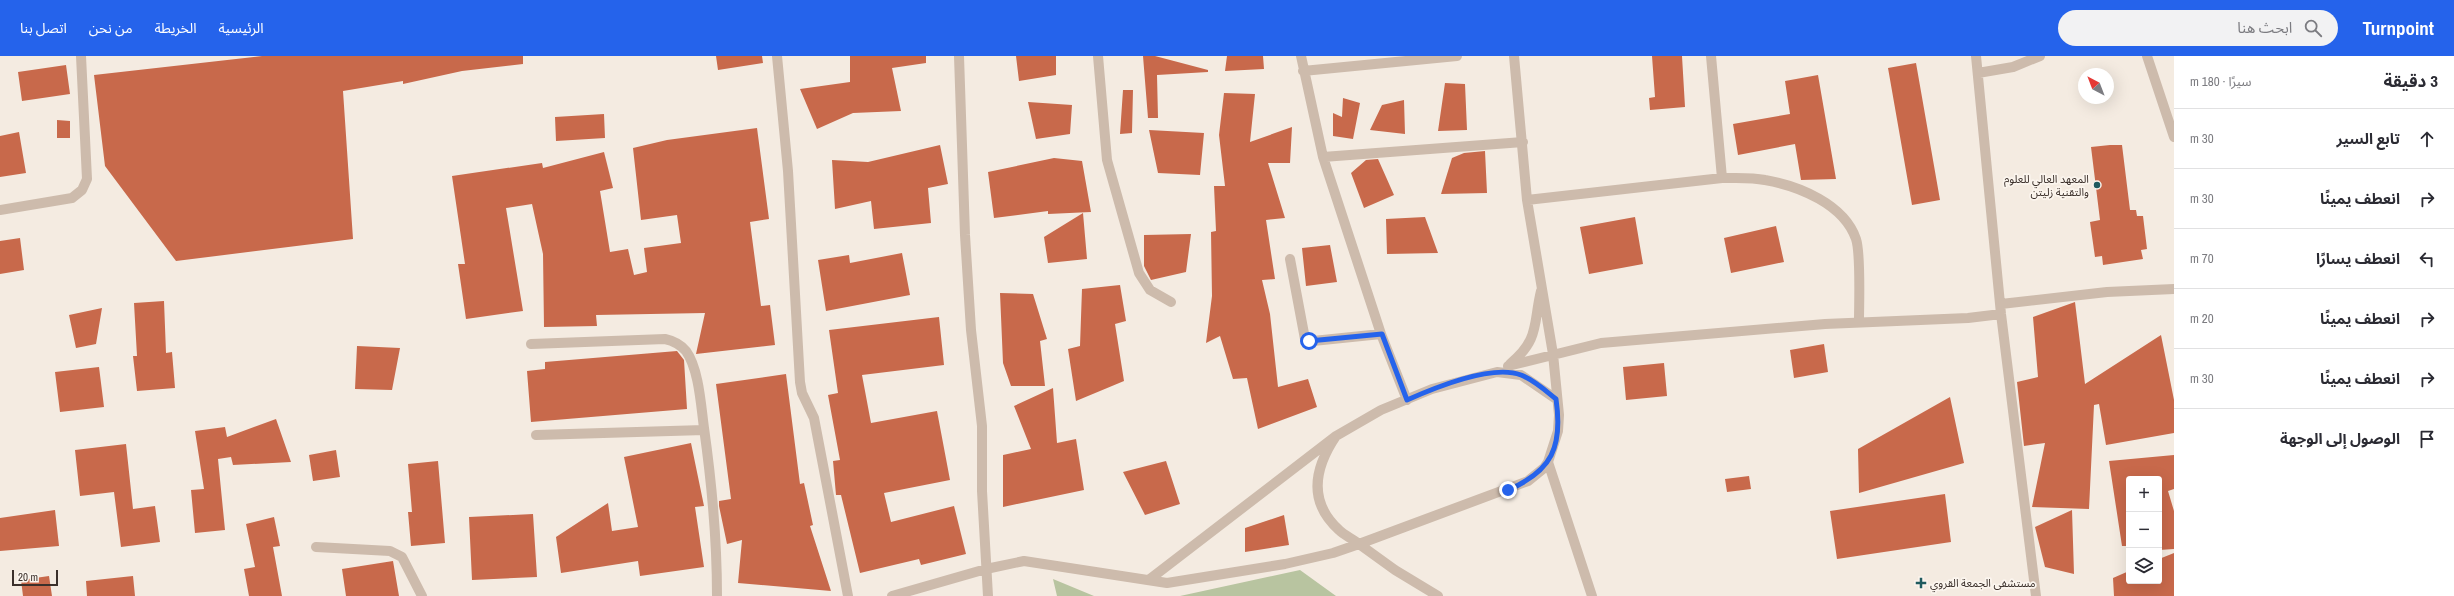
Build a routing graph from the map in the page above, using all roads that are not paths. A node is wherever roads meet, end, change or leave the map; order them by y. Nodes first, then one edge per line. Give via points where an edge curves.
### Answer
1 (81, 56) edge
2 (777, 56) edge
3 (959, 56) edge
4 (1098, 56) edge
5 (1301, 56) edge
6 (1457, 56) edge
7 (1514, 56) edge
8 (1711, 56) edge
9 (1976, 56) edge
10 (2040, 56) edge
11 (2147, 56) edge
12 (1303, 71) junction
13 (1978, 73) junction
14 (2170, 114) edge
15 (2174, 137) edge
16 (1523, 142) junction
17 (1323, 156) junction
18 (1722, 178) junction
19 (1527, 200) junction
20 (0, 210) edge
21 (1290, 259) dead end
22 (1542, 284) junction
23 (2174, 289) edge
24 (1171, 302) dead end
25 (2001, 304) junction
26 (2001, 314) junction
27 (1859, 322) junction
28 (1382, 334) junction
29 (531, 344) dead end
30 (1553, 354) junction
31 (1508, 366) junction
32 (1497, 372) junction
33 (1556, 399) junction
34 (1407, 400) junction
35 (704, 430) junction
36 (536, 435) dead end
37 (1336, 436) junction
38 (1548, 462) junction
39 (1359, 544) junction
40 (316, 547) dead end
41 (986, 569) junction
42 (1150, 579) junction
43 (422, 596) edge
44 (717, 596) edge
45 (848, 596) edge
46 (892, 596) edge
47 (988, 596) edge
48 (1438, 596) edge
49 (1592, 596) edge
50 (2036, 596) edge

1 - 20 street via 87,148 87,179 82,190 72,198
2 - 45 street via 788,171 800,382 802,393 814,418
3 - 41 street via 965,235 971,330 982,426
4 - 24 street via 1107,160 1139,273 1150,290
5 - 12 street
6 - 12 street
7 - 16 street
8 - 18 street
9 - 13 street
10 - 13 street via 2013,67
11 - 14 street
12 - 17 street
13 - 25 street
14 - 15 street
16 - 17 street
16 - 19 street
17 - 28 street
18 - 19 street
18 - 27 street via 1764,179 1792,186 1826,204 1847,220 1856,240
19 - 22 street
21 - 28 street via 1305,339 1313,342
22 - 30 street
22 - 31 street via 1535,329 1525,349
23 - 25 street via 2107,292
25 - 26 street
26 - 27 street via 1968,318
26 - 50 street
27 - 30 street via 1601,343
28 - 34 street
29 - 35 street via 666,339 677,342 686,351 692,364
30 - 31 street
30 - 33 street
31 - 32 street
32 - 33 street via 1521,375
32 - 34 street via 1432,389
33 - 38 street via 1558,431
34 - 37 street via 1382,410
35 - 36 street
35 - 44 street via 717,542
37 - 39 street via 1318,467 1318,493 1323,507 1339,530
37 - 42 street
38 - 39 street via 1528,481
38 - 49 street
39 - 42 street via 1318,556 1223,575 1167,583
39 - 48 street
40 - 43 street via 390,551 402,557
41 - 42 street via 1024,561 1057,564 1128,578
41 - 46 street
41 - 47 street

